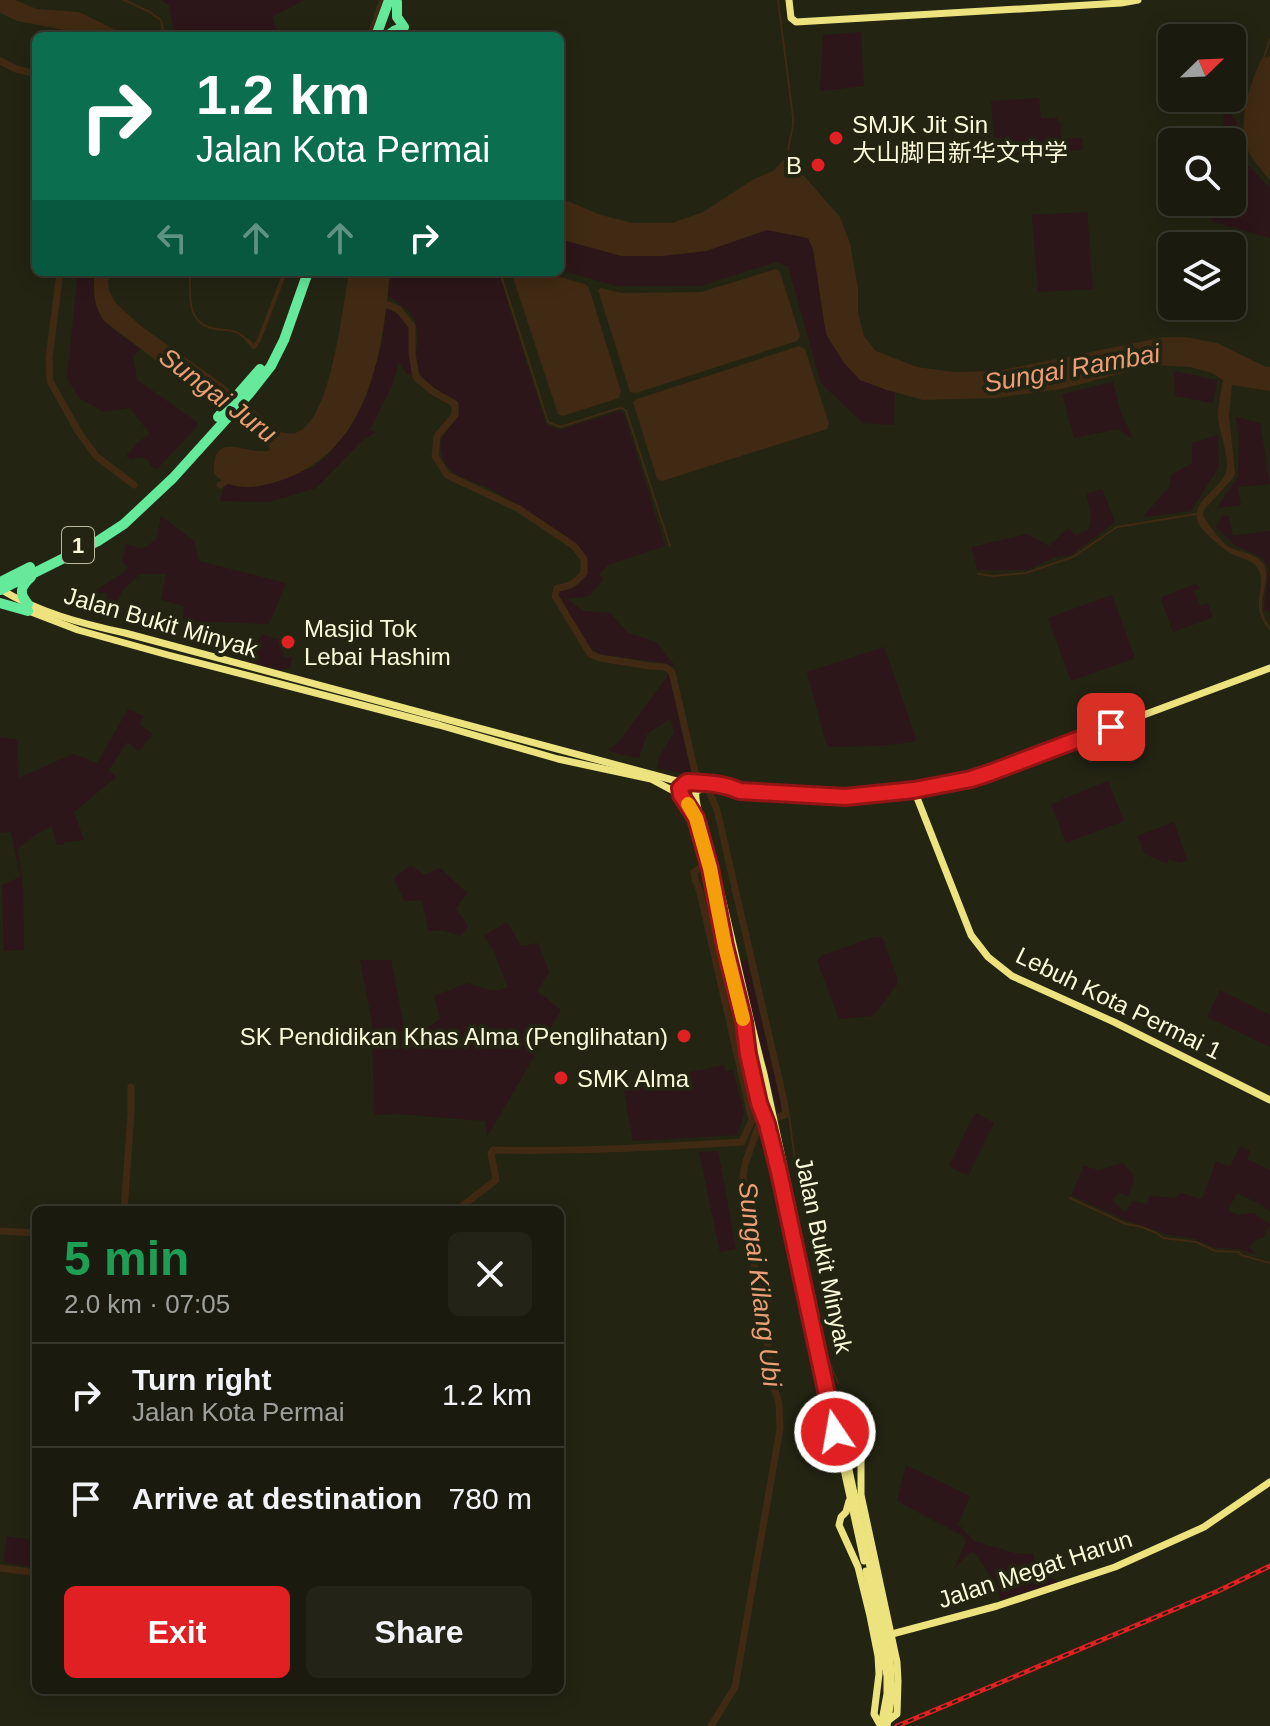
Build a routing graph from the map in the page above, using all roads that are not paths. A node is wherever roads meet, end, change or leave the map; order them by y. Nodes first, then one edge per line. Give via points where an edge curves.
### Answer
1 (789, 0) edge
2 (1138, 0) edge
3 (394, 1) edge
4 (378, 32) edge
5 (393, 32) edge
6 (300, 276) edge
7 (307, 276) edge
8 (246, 392) junction
9 (220, 420) junction
10 (39, 570) junction
11 (0, 580) edge
12 (0, 589) edge
13 (0, 597) edge
14 (0, 603) edge
15 (28, 608) junction
16 (219, 663) junction
17 (1270, 668) edge
18 (686, 782) junction
19 (698, 789) junction
20 (914, 790) junction
21 (682, 796) junction
22 (747, 1041) junction
23 (758, 1052) junction
24 (1270, 1100) edge
25 (771, 1123) junction
26 (835, 1401) junction
27 (857, 1433) junction
28 (844, 1448) junction
29 (1270, 1482) edge
30 (850, 1498) junction
31 (839, 1521) junction
32 (860, 1535) junction
33 (892, 1634) junction
34 (884, 1726) edge

1 - 2 main road via 796,22
3 - 4 highway
3 - 5 highway via 404,27
6 - 8 highway, 1 via 272,351
7 - 8 highway, 1 via 278,354
8 - 9 highway, 1
9 - 10 highway, 1 via 173,478 124,524
9 - 11 highway, 1 via 120,521
10 - 12 highway, 1
10 - 15 highway via 21,590
12 - 15 main road, Jalan Bukit Minyak
13 - 15 main road, Jalan Bukit Minyak
14 - 15 highway
15 - 16 main road, Jalan Bukit Minyak via 78,630
16 - 18 main road, Jalan Bukit Minyak
16 - 21 main road, Jalan Bukit Minyak via 348,703 651,779
17 - 20 main road via 992,772
18 - 19 main road, Jalan Bukit Minyak
18 - 21 main road via 680,788
19 - 20 main road via 845,797
19 - 21 main road via 690,798
19 - 23 main road, Jalan Bukit Minyak
20 - 24 main road, Lebuh Kota Permai 1 via 971,935 988,957 1012,976
21 - 22 main road, Jalan Bukit Minyak via 696,818 710,868
22 - 23 main road via 762,1096
22 - 25 main road, Jalan Bukit Minyak via 759,1103
23 - 25 main road, Jalan Bukit Minyak
25 - 26 main road, Jalan Bukit Minyak
25 - 30 main road, Jalan Bukit Minyak
26 - 27 main road via 843,1421
26 - 28 main road, Jalan Bukit Minyak
27 - 28 main road via 848,1435
27 - 33 main road via 863,1506
28 - 32 main road, Jalan Bukit Minyak
29 - 33 main road, Jalan Megat Harun via 1204,1527 1115,1567
30 - 31 main road
30 - 32 main road, Jalan Bukit Minyak
31 - 32 main road via 848,1519
31 - 33 main road via 858,1567 878,1656 874,1714 879,1723 897,1714
32 - 34 main road, Jalan Bukit Minyak, bridge via 885,1659

